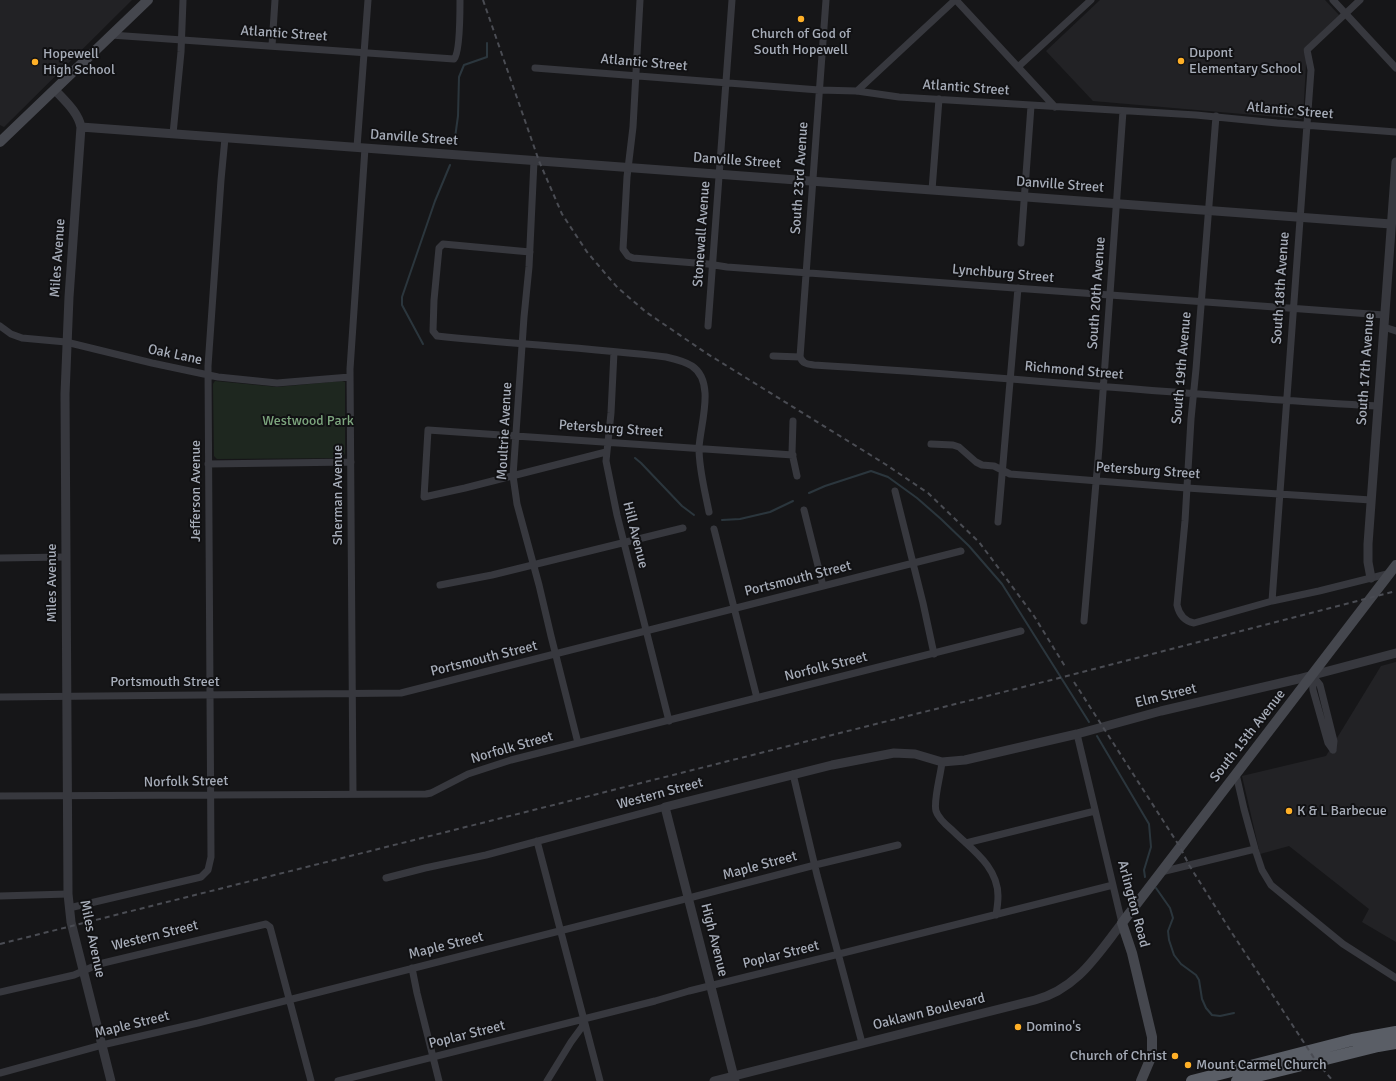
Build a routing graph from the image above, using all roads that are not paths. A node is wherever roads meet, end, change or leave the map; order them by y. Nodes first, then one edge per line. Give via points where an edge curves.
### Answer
1 (148, 0) edge
2 (184, 0) edge
3 (275, 0) edge
4 (368, 0) edge
5 (460, 0) edge
6 (640, 0) edge
7 (732, 0) edge
8 (826, 0) edge
9 (956, 0) edge
10 (1333, 0) edge
11 (1360, 0) edge
12 (1086, 1) edge
13 (1346, 14) junction
14 (112, 35) junction
15 (182, 40) junction
16 (272, 46) junction
17 (364, 53) junction
18 (1018, 67) junction
19 (535, 68) dead end
20 (1396, 68) edge
21 (635, 76) junction
22 (727, 83) junction
23 (55, 90) junction
24 (819, 90) junction
25 (857, 91) junction
26 (939, 99) junction
27 (1031, 106) junction
28 (1055, 107) junction
29 (1123, 111) junction
30 (1216, 116) junction
31 (1306, 126) junction
32 (81, 127) junction
33 (1396, 132) edge
34 (173, 134) junction
35 (225, 138) junction
36 (0, 142) edge
37 (361, 148) junction
38 (534, 160) junction
39 (1396, 162) edge
40 (628, 168) junction
41 (719, 174) junction
42 (813, 181) junction
43 (932, 190) junction
44 (1024, 197) junction
45 (1116, 203) junction
46 (1208, 210) junction
47 (1300, 217) junction
48 (1391, 224) junction
49 (1021, 243) dead end
50 (530, 252) junction
51 (714, 265) junction
52 (807, 272) junction
53 (1018, 288) junction
54 (1109, 296) junction
55 (1201, 302) junction
56 (1292, 309) junction
57 (1384, 315) junction
58 (0, 326) edge
59 (708, 326) dead end
60 (1384, 328) junction
61 (1396, 331) edge
62 (66, 342) junction
63 (523, 344) junction
64 (614, 352) junction
65 (773, 356) dead end
66 (800, 357) junction
67 (208, 375) junction
68 (350, 377) junction
69 (1010, 379) junction
70 (1103, 387) junction
71 (1194, 394) junction
72 (1286, 401) junction
73 (1378, 406) junction
74 (793, 421) dead end
75 (516, 436) junction
76 (607, 442) junction
77 (931, 444) dead end
78 (699, 448) junction
79 (606, 452) junction
80 (793, 455) junction
81 (352, 462) junction
82 (208, 464) junction
83 (1002, 471) junction
84 (513, 476) junction
85 (798, 476) dead end
86 (1096, 480) junction
87 (1187, 488) junction
88 (895, 490) dead end
89 (1279, 494) junction
90 (1371, 500) junction
91 (804, 510) dead end
92 (709, 512) dead end
93 (998, 522) dead end
94 (683, 528) dead end
95 (714, 529) dead end
96 (624, 542) junction
97 (961, 551) dead end
98 (66, 557) junction
99 (0, 558) edge
100 (913, 563) junction
101 (534, 565) junction
102 (1394, 570) edge
103 (1371, 578) junction
104 (440, 585) dead end
105 (823, 586) junction
106 (1375, 593) junction
107 (1272, 601) junction
108 (734, 608) junction
109 (1084, 621) dead end
110 (646, 631) junction
111 (1021, 631) dead end
112 (1396, 653) edge
113 (555, 654) junction
114 (934, 654) junction
115 (1312, 675) junction
116 (352, 694) junction
117 (66, 696) junction
118 (210, 696) junction
119 (0, 697) edge
120 (757, 698) junction
121 (669, 721) junction
122 (1077, 734) junction
123 (578, 743) junction
124 (942, 762) junction
125 (793, 774) junction
126 (1236, 774) junction
127 (353, 794) junction
128 (67, 795) junction
129 (210, 795) junction
130 (0, 796) edge
131 (665, 807) junction
132 (1095, 811) junction
133 (537, 841) junction
134 (966, 843) junction
135 (898, 845) dead end
136 (1255, 849) junction
137 (815, 865) junction
138 (1161, 872) junction
139 (386, 878) dead end
140 (1113, 885) junction
141 (68, 894) junction
142 (0, 896) edge
143 (689, 898) junction
144 (69, 908) junction
145 (996, 915) junction
146 (1122, 923) junction
147 (560, 931) junction
148 (839, 954) junction
149 (412, 968) junction
150 (84, 972) junction
151 (1396, 978) edge
152 (711, 986) junction
153 (0, 992) edge
154 (290, 999) junction
155 (584, 1019) junction
156 (1396, 1039) edge
157 (862, 1043) junction
158 (102, 1045) junction
159 (433, 1057) junction
160 (0, 1073) edge
161 (734, 1078) edge
162 (111, 1081) edge
163 (312, 1081) edge
164 (338, 1081) edge
165 (439, 1081) edge
166 (547, 1081) edge
167 (600, 1081) edge
168 (714, 1081) edge
169 (1141, 1081) edge
170 (1192, 1081) edge
171 (1237, 1081) edge

1 - 14 main road
2 - 15 street
3 - 16 street
4 - 17 street, Sherman Avenue
5 - 17 street, Atlantic Street via 454,59
6 - 21 street
7 - 22 street, Stonewall Avenue
8 - 24 street, South 23rd Avenue
9 - 18 street
9 - 25 street
10 - 13 street
11 - 13 street, South 18th Avenue
12 - 18 street
13 - 20 street
13 - 31 street, South 18th Avenue via 1308,50 1311,70
14 - 15 street, Atlantic Street
14 - 23 main road
15 - 16 street, Atlantic Street
15 - 34 street
16 - 17 street, Atlantic Street
17 - 37 street, Sherman Avenue
18 - 28 street
19 - 21 street, Atlantic Street
21 - 22 street, Atlantic Street
21 - 40 street
22 - 24 street, Atlantic Street
22 - 41 street, Stonewall Avenue
23 - 32 street, Miles Avenue via 75,112
23 - 36 main road
24 - 25 street, Atlantic Street
24 - 42 street, South 23rd Avenue
25 - 26 street, Atlantic Street
26 - 27 street, Atlantic Street
26 - 43 street
27 - 28 street, Atlantic Street
27 - 44 street
28 - 29 street, Atlantic Street
29 - 30 street, Atlantic Street
29 - 45 street, South 20th Avenue
30 - 31 street, Atlantic Street
30 - 46 street, South 19th Avenue
31 - 33 street, Atlantic Street
31 - 47 street, South 18th Avenue
32 - 34 street, Danville Street
32 - 62 street, Miles Avenue
34 - 35 street, Danville Street
35 - 37 street, Danville Street
35 - 67 street, Jefferson Avenue
37 - 38 street, Danville Street
37 - 68 street, Sherman Avenue
38 - 40 street, Danville Street
38 - 50 street, Moultrie Avenue
39 - 48 street, South 17th Avenue
40 - 41 street, Danville Street
40 - 51 street, Lynchburg Street via 623,249 628,256
41 - 42 street, Danville Street
41 - 51 street, Stonewall Avenue
42 - 43 street, Danville Street
42 - 52 street, South 23rd Avenue
43 - 44 street, Danville Street
44 - 45 street, Danville Street
44 - 49 street
45 - 46 street, Danville Street
45 - 54 street, South 20th Avenue
46 - 47 street, Danville Street
46 - 55 street, South 19th Avenue
47 - 48 street, Danville Street
47 - 56 street, South 18th Avenue
48 - 57 street, South 17th Avenue
50 - 63 street, Moultrie Avenue
50 - 63 street via 443,244 439,248 434,300 433,331 437,336
51 - 52 street, Lynchburg Street
51 - 59 street, Stonewall Avenue
52 - 53 street, Lynchburg Street
52 - 66 street, South 23rd Avenue
53 - 54 street, Lynchburg Street
53 - 69 street
54 - 55 street, Lynchburg Street
54 - 70 street, South 20th Avenue
55 - 56 street, Lynchburg Street
55 - 71 street, South 19th Avenue
56 - 57 street, Lynchburg Street
56 - 72 street, South 18th Avenue
57 - 60 street, South 17th Avenue
58 - 62 street, Oak Lane via 22,338
60 - 61 street
60 - 73 street, South 17th Avenue
62 - 67 street, Oak Lane
62 - 98 street, Miles Avenue
63 - 64 street
63 - 75 street, Moultrie Avenue
64 - 76 street, Hill Avenue
64 - 78 street via 679,360 692,366 701,375 705,390
65 - 66 street, Richmond Street
66 - 69 street, Richmond Street via 806,364 814,366
67 - 68 street, Oak Lane via 277,383
67 - 82 street, Jefferson Avenue
68 - 81 street, Sherman Avenue
69 - 70 street, Richmond Street
69 - 83 street
70 - 71 street, Richmond Street
70 - 86 street, South 20th Avenue
71 - 72 street, Richmond Street
71 - 87 street, South 19th Avenue
72 - 73 street, Richmond Street
72 - 89 street, South 18th Avenue
73 - 90 street, South 17th Avenue
74 - 80 street
75 - 76 street, Petersburg Street
75 - 84 street, Moultrie Avenue
75 - 84 street, Petersburg Street via 428,430 424,497
76 - 78 street, Petersburg Street
76 - 79 street, Hill Avenue
77 - 83 street, Petersburg Street via 959,447 976,462 994,466
78 - 80 street, Petersburg Street
78 - 92 street via 700,473
79 - 84 street
79 - 96 street, Hill Avenue via 610,484
80 - 85 street
81 - 82 street
81 - 116 street, Sherman Avenue
82 - 118 street, Jefferson Avenue
83 - 86 street, Petersburg Street via 1010,474
83 - 93 street
84 - 101 street, Moultrie Avenue via 517,504
86 - 87 street, Petersburg Street
86 - 109 street, South 20th Avenue
87 - 89 street, Petersburg Street
87 - 107 street, South 19th Avenue via 1177,605 1184,619 1194,623
88 - 100 street
89 - 90 street, Petersburg Street
89 - 107 street, South 18th Avenue
90 - 103 street, South 17th Avenue via 1368,562
91 - 105 street
94 - 96 street
95 - 108 street
96 - 101 street
96 - 110 street, Hill Avenue
97 - 100 street, Portsmouth Street
98 - 99 street
98 - 117 street, Miles Avenue
100 - 105 street, Portsmouth Street
100 - 114 street
101 - 104 street
101 - 113 street, Moultrie Avenue
102 - 103 street
102 - 106 main road, South 15th Avenue
103 - 106 street
103 - 107 street
105 - 108 street, Portsmouth Street
106 - 115 main road, South 15th Avenue
108 - 110 street, Portsmouth Street
108 - 120 street
110 - 113 street, Portsmouth Street
110 - 121 street, Hill Avenue
111 - 114 street, Norfolk Street
112 - 115 street, Elm Street
113 - 116 street, Portsmouth Street via 407,692
113 - 123 street, Moultrie Avenue
114 - 120 street, Norfolk Street
115 - 115 street via 1313,690 1328,743 1333,750 1334,741 1320,685
115 - 122 street, Elm Street
115 - 126 main road, South 15th Avenue
116 - 118 street, Portsmouth Street
116 - 127 street, Sherman Avenue
117 - 118 street, Portsmouth Street
117 - 119 street, Portsmouth Street
117 - 128 street, Miles Avenue
118 - 129 street, Jefferson Avenue
120 - 121 street, Norfolk Street
121 - 123 street, Norfolk Street
122 - 124 street, Elm Street via 966,760
122 - 132 street, Arlington Road
123 - 127 street, Norfolk Street via 484,768 426,794
124 - 125 street, Western Street via 915,754 894,753
124 - 134 street via 937,814
125 - 131 street, Western Street
125 - 137 street
126 - 136 street
126 - 138 main road, South 15th Avenue
127 - 129 street, Norfolk Street
128 - 129 street, Norfolk Street
128 - 130 street, Norfolk Street
128 - 141 street, Miles Avenue
129 - 144 street, Jefferson Avenue via 211,857 208,870 201,877
131 - 133 street, Western Street
131 - 143 street, High Avenue
132 - 134 street
132 - 140 street, Arlington Road
133 - 139 street, Western Street
133 - 147 street
134 - 145 street via 992,872 998,890
135 - 137 street, Maple Street
136 - 138 street
136 - 151 street via 1262,870 1279,892 1343,944
137 - 143 street, Maple Street
137 - 148 street
138 - 146 main road, South 15th Avenue
140 - 145 street, Poplar Street
140 - 146 street, Arlington Road
141 - 142 street
141 - 144 street, Miles Avenue
143 - 147 street, Maple Street
143 - 152 street, High Avenue
144 - 150 street, Miles Avenue
145 - 148 street, Poplar Street
146 - 157 street, Oaklawn Boulevard via 1076,979 1053,994
146 - 169 main road, Arlington Road via 1152,1037 1152,1054
147 - 149 street, Maple Street
147 - 155 street
148 - 152 street, Poplar Street
148 - 157 street
149 - 154 street, Maple Street
149 - 159 street
150 - 153 street, Western Street
150 - 154 street, Western Street via 99,964 266,924 270,927
150 - 158 street, Miles Avenue
152 - 155 street, Poplar Street
152 - 161 street, High Avenue
154 - 158 street, Maple Street
154 - 163 street
155 - 159 street, Poplar Street
155 - 166 street via 582,1027
155 - 167 street
156 - 170 highway via 1352,1040
156 - 171 highway via 1378,1046
157 - 161 street, Oaklawn Boulevard
158 - 160 street, Maple Street
158 - 162 street, Miles Avenue
159 - 164 street, Poplar Street
159 - 165 street
161 - 168 street, Oaklawn Boulevard

